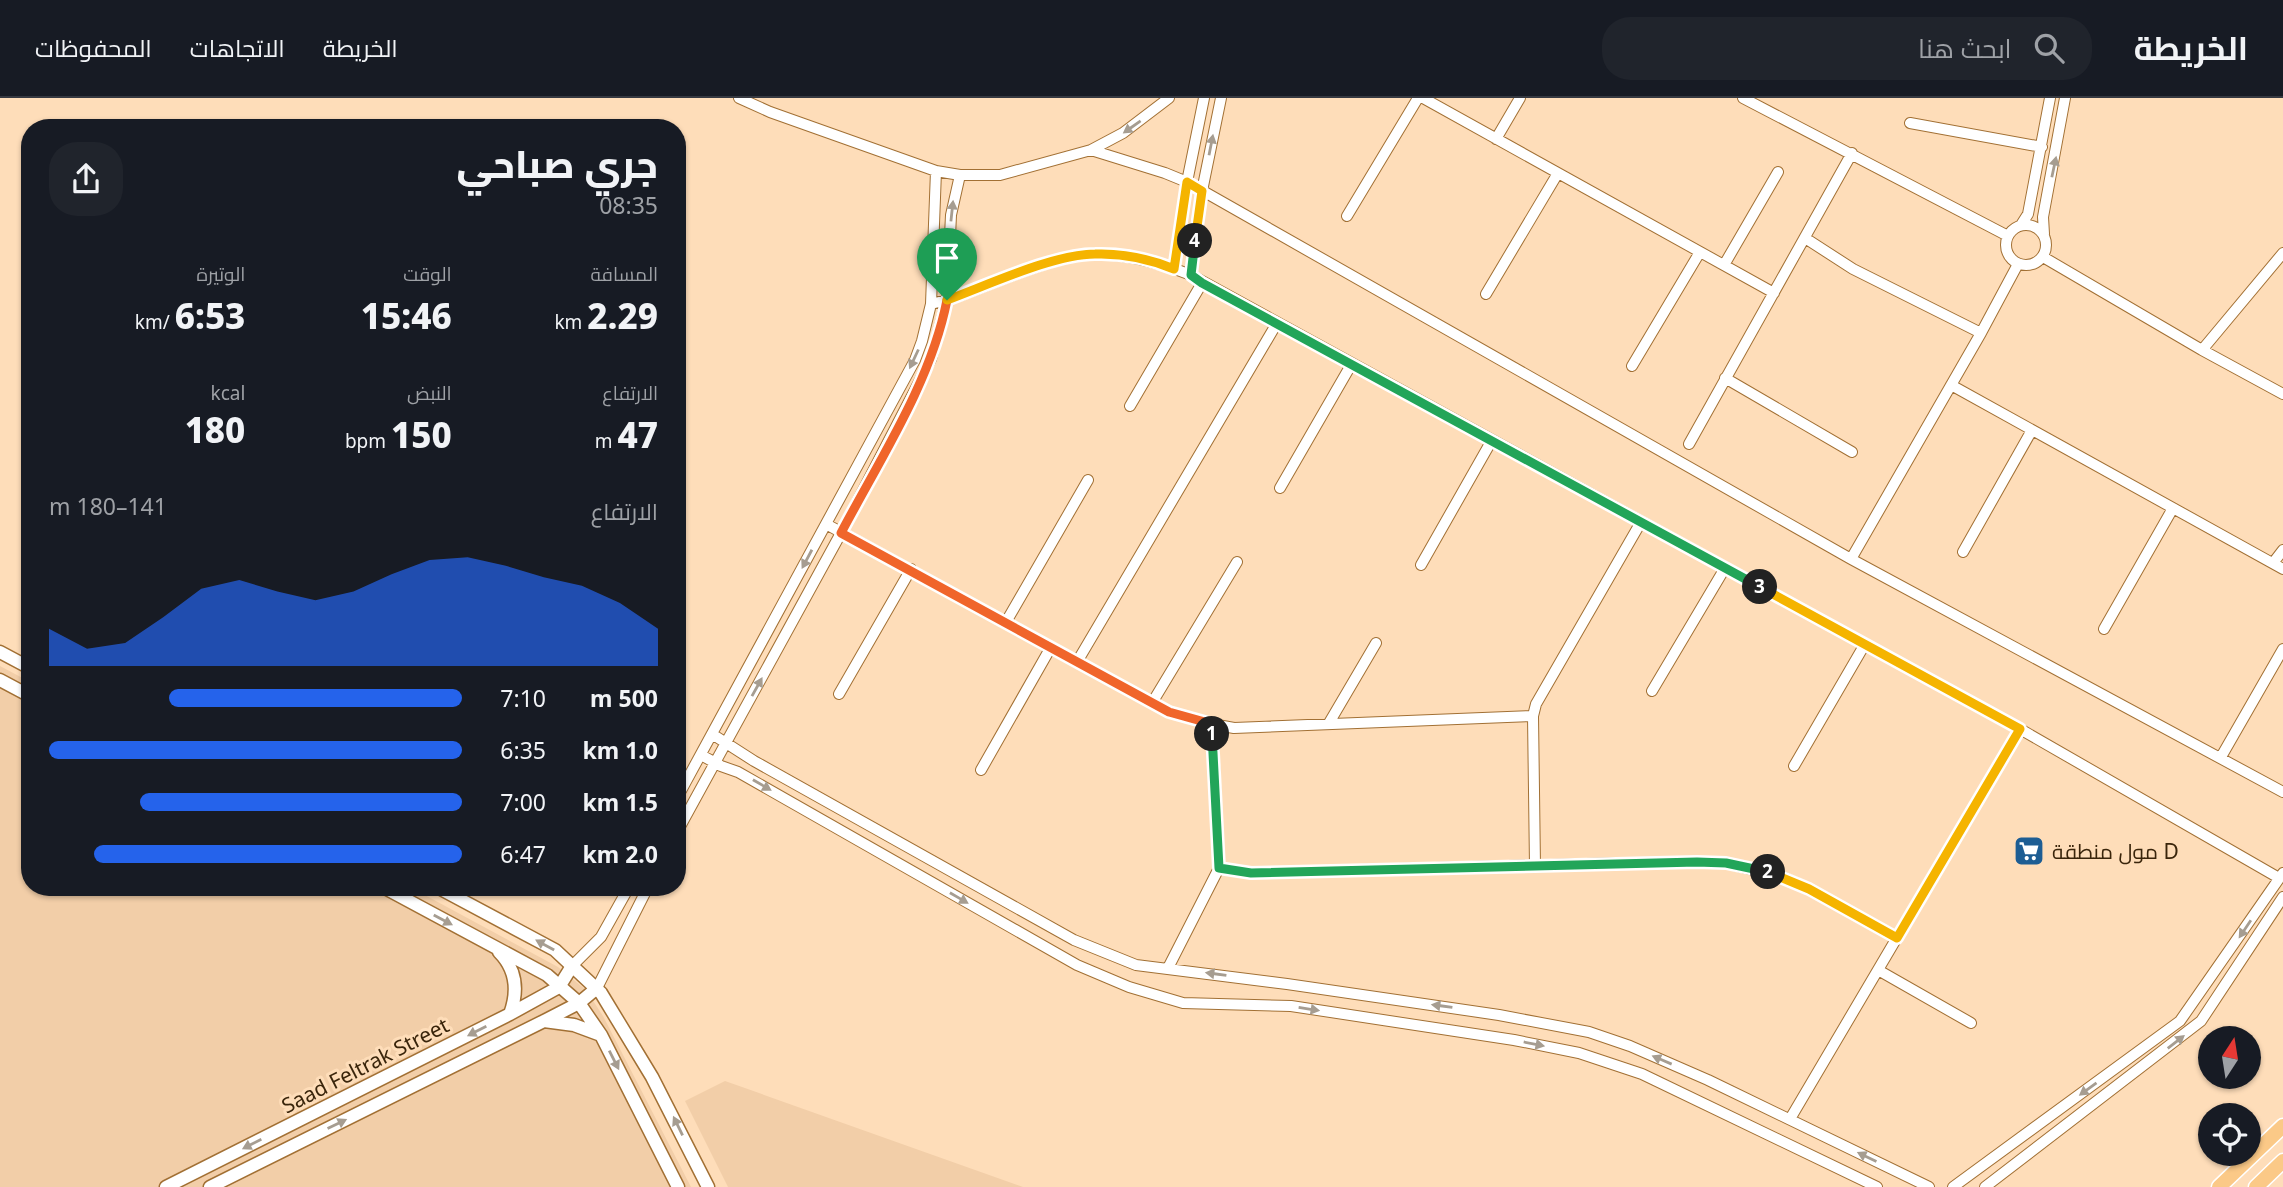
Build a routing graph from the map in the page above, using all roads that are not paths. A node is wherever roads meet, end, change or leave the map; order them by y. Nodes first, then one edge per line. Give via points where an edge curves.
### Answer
1 (739, 98) edge
2 (1169, 98) edge
3 (1203, 98) edge
4 (1221, 98) edge
5 (1420, 98) edge
6 (1520, 98) edge
7 (1744, 98) edge
8 (2050, 98) edge
9 (2065, 98) edge
10 (1910, 123) dead end
11 (1496, 139) junction
12 (2042, 147) junction
13 (1091, 150) junction
14 (1852, 153) junction
15 (936, 171) junction
16 (1558, 173) junction
17 (1778, 173) dead end
18 (960, 175) junction
19 (1187, 182) junction
20 (1202, 191) junction
21 (1347, 216) dead end
22 (2021, 225) junction
23 (2043, 234) junction
24 (2008, 236) junction
25 (1805, 238) junction
26 (1700, 252) junction
27 (2283, 253) edge
28 (2043, 257) junction
29 (2018, 264) junction
30 (1724, 265) junction
31 (1174, 269) junction
32 (1191, 275) junction
33 (1202, 283) junction
34 (1774, 293) junction
35 (1486, 294) dead end
36 (947, 300) junction
37 (931, 304) junction
38 (1277, 323) junction
39 (1981, 333) junction
40 (2202, 350) junction
41 (1352, 365) junction
42 (1632, 366) dead end
43 (1725, 379) junction
44 (1951, 385) junction
45 (2283, 394) edge
46 (1130, 406) dead end
47 (2032, 430) junction
48 (1492, 440) junction
49 (1689, 444) dead end
50 (1852, 452) dead end
51 (1088, 480) dead end
52 (1280, 488) dead end
53 (2173, 508) junction
54 (1641, 522) junction
55 (825, 524) junction
56 (841, 533) junction
57 (2283, 550) edge
58 (1963, 552) dead end
59 (1851, 559) junction
60 (1237, 562) dead end
61 (2273, 563) junction
62 (1421, 565) dead end
63 (1725, 568) junction
64 (911, 569) junction
65 (2283, 569) edge
66 (1006, 622) junction
67 (2104, 629) dead end
68 (1376, 643) dead end
69 (1865, 644) junction
70 (1051, 647) junction
71 (2283, 649) edge
72 (0, 652) edge
73 (1077, 662) junction
74 (21, 663) edge
75 (0, 680) edge
76 (21, 691) edge
77 (1652, 691) dead end
78 (839, 694) dead end
79 (1152, 703) junction
80 (1534, 716) junction
81 (1329, 723) junction
82 (1212, 724) junction
83 (2020, 729) junction
84 (712, 734) junction
85 (727, 742) junction
86 (701, 755) junction
87 (2221, 757) junction
88 (714, 763) junction
89 (1794, 766) dead end
90 (981, 770) dead end
91 (686, 782) edge
92 (2283, 792) edge
93 (686, 815) edge
94 (1535, 866) junction
95 (1219, 868) junction
96 (2281, 875) edge
97 (400, 896) edge
98 (454, 896) edge
99 (624, 896) edge
100 (643, 896) edge
101 (2283, 897) edge
102 (618, 908) junction
103 (633, 916) junction
104 (1897, 938) junction
105 (494, 947) junction
106 (572, 967) junction
107 (1168, 968) junction
108 (1878, 970) junction
109 (559, 987) junction
110 (597, 988) junction
111 (579, 1003) junction
112 (510, 1014) junction
113 (544, 1021) junction
114 (1971, 1023) dead end
115 (601, 1035) junction
116 (452, 1043) junction
117 (427, 1056) junction
118 (461, 1062) junction
119 (437, 1074) junction
120 (1790, 1119) junction
121 (2283, 1126) edge
122 (2283, 1161) edge
123 (166, 1187) edge
124 (210, 1187) edge
125 (678, 1187) edge
126 (708, 1187) edge
127 (1877, 1187) edge
128 (1929, 1187) edge
129 (1954, 1187) edge
130 (1985, 1187) edge
131 (2219, 1187) edge
132 (2256, 1187) edge

1 - 15 street
2 -> 13 street via 1123,133
3 - 19 street
20 -> 4 street
5 - 11 street
5 - 21 street
6 - 11 street
7 - 14 street
8 - 12 street
23 -> 9 street
10 - 12 street
11 - 16 street
12 - 22 street via 2028,214
13 - 18 street via 1000,176
13 - 19 street
14 - 24 street
14 - 25 street
15 - 18 street
15 - 37 street
16 - 26 street
16 - 35 street
17 - 30 street
36 -> 18 street via 953,205
19 - 20 street
19 - 31 street
20 - 32 street
20 - 59 street
22 - 23 street
22 - 24 street
23 - 28 street
24 - 29 street via 2007,253
25 - 34 street
25 - 39 street via 1853,269
26 - 30 street
26 - 42 street
27 - 40 street
28 - 29 street via 2027,266
28 - 40 street
29 - 39 street
30 - 34 street
31 - 32 street
31 - 36 street via 1125,256 1066,257
32 - 33 street
33 - 38 street
33 - 46 street
34 - 43 street
36 - 37 street
36 - 56 street via 923,376
37 -> 55 street via 915,360
38 - 41 street
38 - 73 street
39 - 44 street
40 - 45 street
41 - 48 street
41 - 52 street
43 - 49 street
43 - 50 street
44 - 47 street
44 - 59 street
47 - 53 street
47 - 58 street
48 - 54 street
48 - 62 street
51 - 66 street
53 - 61 street
53 - 67 street
54 - 63 street
54 - 80 street via 1541,693
55 - 56 street
55 -> 84 street
56 - 64 street
85 -> 56 street
57 - 61 street
59 - 87 street
60 - 79 street
61 - 65 street
63 - 69 street
63 - 77 street
64 - 66 street
64 - 78 street
66 - 70 street
68 - 81 street
69 - 83 street
69 - 89 street
70 - 73 street
70 - 90 street
71 - 87 street
72 - 74 street
73 - 79 street
75 - 76 street
79 - 82 street
80 - 81 street
80 - 94 street
81 - 82 street via 1234,728
82 - 95 street
83 - 96 street
83 - 104 street
84 - 85 street
84 - 86 street
85 - 88 street
85 - 107 street via 1085,946 1136,965
86 - 88 street
86 - 91 street
87 - 92 street
88 - 93 street
88 -> 127 street via 738,772 1077,965 1129,987 1183,1003 1291,1006 1579,1053 1642,1074
94 - 95 street via 1251,873
94 - 104 street via 1697,862 1754,868 1809,889
95 - 107 street
96 -> 129 street via 2180,1021
97 -> 105 street
106 -> 98 street via 555,950
99 - 102 street
100 - 103 street
130 -> 101 street via 2202,1021
102 - 103 street
102 - 106 street via 601,937
103 - 110 street
104 - 108 street
105 - 109 street via 547,975
105 - 112 street via 514,978
106 - 109 street, Saad Feltrak Street
106 - 110 street
120 -> 107 street via 1661,1059 1589,1032
108 - 114 street
108 - 120 street
109 - 111 street
109 - 112 street, Saad Feltrak Street
110 - 111 street, Saad Feltrak Street
126 -> 110 street via 647,1067
111 - 113 street, Saad Feltrak Street
111 - 115 street
112 -> 116 street, Saad Feltrak Street
113 - 115 street
113 - 118 street, Saad Feltrak Street
115 -> 125 street
116 - 117 street, Saad Feltrak Street
116 - 118 street
117 - 119 street
117 -> 123 street, Saad Feltrak Street
118 - 119 street, Saad Feltrak Street
124 -> 119 street, Saad Feltrak Street
128 -> 120 street
121 - 131 main road
122 - 132 main road

